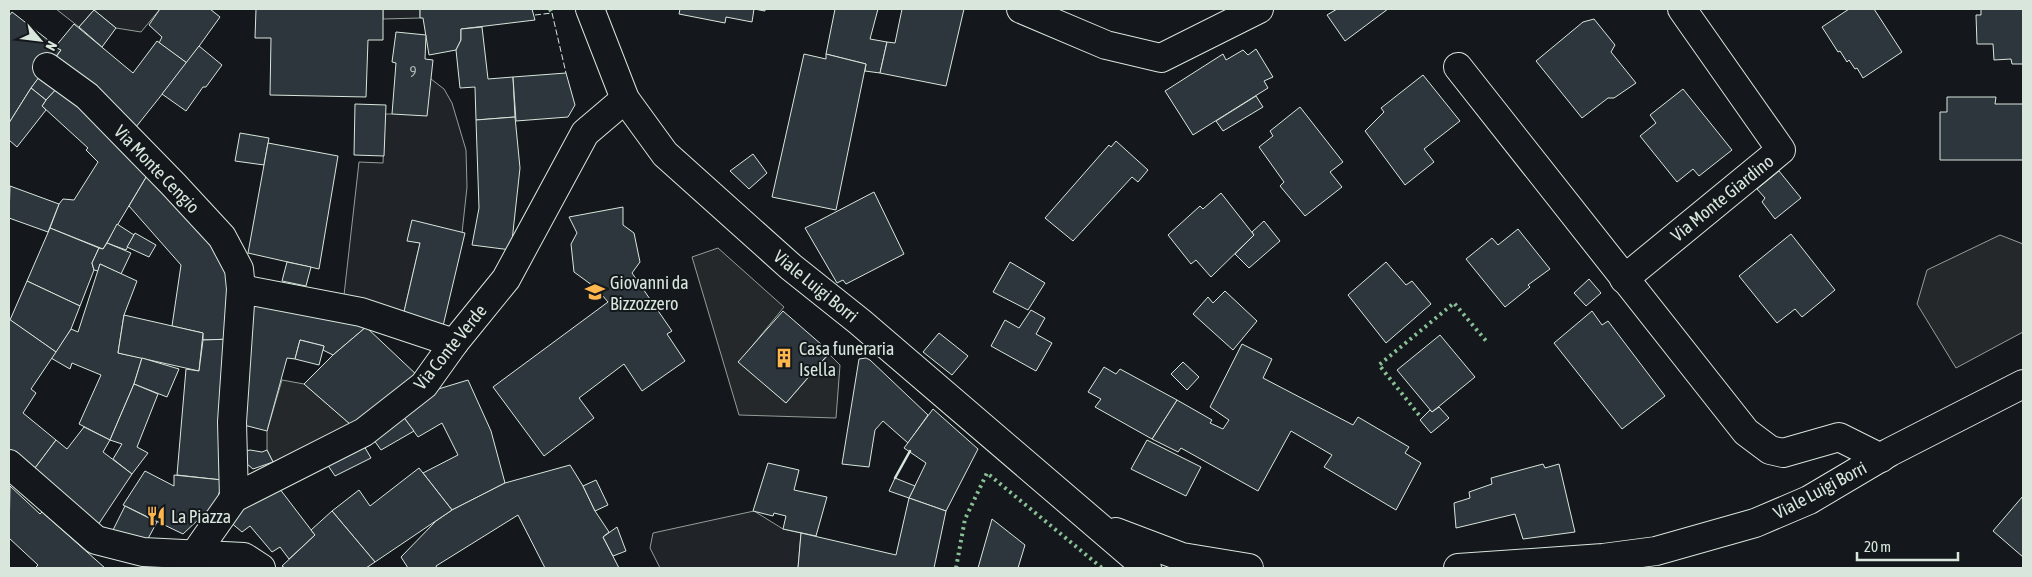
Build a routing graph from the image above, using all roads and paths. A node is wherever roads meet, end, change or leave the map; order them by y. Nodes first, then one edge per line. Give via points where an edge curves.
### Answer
1 (590, 9) edge
2 (1021, 9) edge
3 (1259, 9) edge
4 (1682, 9) edge
5 (47, 67) dead end
6 (1458, 67) dead end
7 (625, 100) junction
8 (1624, 279) junction
9 (241, 290) junction
10 (454, 343) junction
11 (2023, 384) edge
12 (1881, 458) junction
13 (9, 464) edge
14 (234, 498) junction
15 (1093, 523) junction
16 (1603, 558) junction
17 (189, 561) edge
18 (261, 568) edge
19 (1147, 568) edge
20 (1249, 568) edge
21 (1458, 568) edge
22 (1567, 568) edge

1 - 7 street, Viale Luigi Borri
2 - 3 street via 1106,45 1161,58
4 - 8 street, Via Monte Giardino via 1781,150
5 - 9 street, Via Monte Cengio via 86,96 222,237 239,269
6 - 8 street
7 - 10 street, Via Conte Verde via 585,133 506,279
7 - 15 street, Viale Luigi Borri via 665,154 791,266
8 - 12 street via 1746,432 1770,450 1782,453 1840,437
9 - 10 street via 361,312
9 - 14 street, Via Monte Cengio via 232,422
10 - 14 street, Via Conte Verde via 424,385 364,432
11 - 12 street, Viale Luigi Borri
12 - 16 street, Viale Luigi Borri via 1809,500 1755,523 1656,551
13 - 17 street via 96,540
14 - 17 street, Via Conte Verde
15 - 19 street, Viale Luigi Borri
15 - 20 street, Viale Luigi Borri via 1182,557
16 - 21 street, Viale Luigi Borri
16 - 22 street, Viale Luigi Borri
17 - 18 street via 244,557

